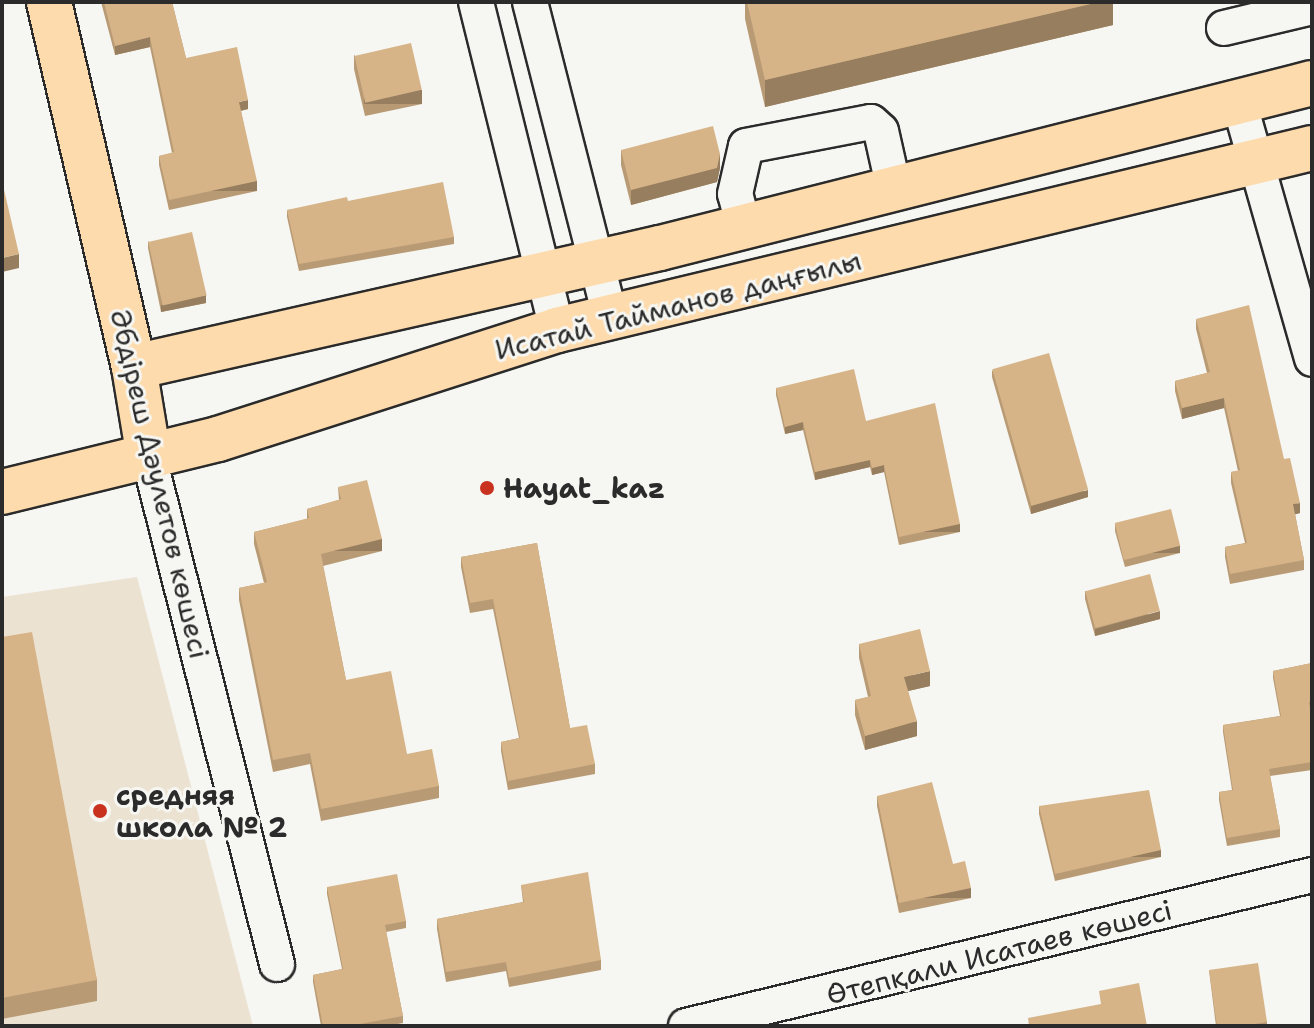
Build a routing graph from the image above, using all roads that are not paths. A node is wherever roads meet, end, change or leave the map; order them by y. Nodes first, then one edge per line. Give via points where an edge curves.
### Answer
1 (49, 2) edge
2 (476, 2) edge
3 (530, 2) edge
4 (1312, 7) edge
5 (1224, 28) dead end
6 (1312, 83) edge
7 (1239, 102) junction
8 (1312, 148) edge
9 (1257, 162) junction
10 (894, 189) junction
11 (744, 227) junction
12 (596, 261) junction
13 (542, 274) junction
14 (610, 317) junction
15 (557, 330) junction
16 (1312, 359) edge
17 (134, 367) junction
18 (149, 458) junction
19 (2, 492) edge
20 (1312, 875) edge
21 (277, 964) dead end
22 (686, 1026) edge

1 - 17 main road, Әбдіреш Дәулетов көшесі
2 - 13 street
3 - 12 street
4 - 5 street
6 - 7 main road
7 - 9 street
7 - 10 main road
8 - 9 main road, Исатай Тайманов даңғылы
9 - 14 main road, Исатай Тайманов даңғылы
9 - 16 street
10 - 11 main road
10 - 11 street via 881,131 871,122 746,146 735,194
11 - 12 main road
12 - 13 main road
12 - 14 street
13 - 15 street
13 - 17 main road
14 - 15 main road, Исатай Тайманов даңғылы
15 - 18 main road, Исатай Тайманов даңғылы
17 - 18 main road, Әбдіреш Дәулетов көшесі
18 - 19 main road, Исатай Тайманов даңғылы
18 - 21 street, Әбдіреш Дәулетов көшесі
20 - 22 street, Өтепқали Исатаев көшесі

